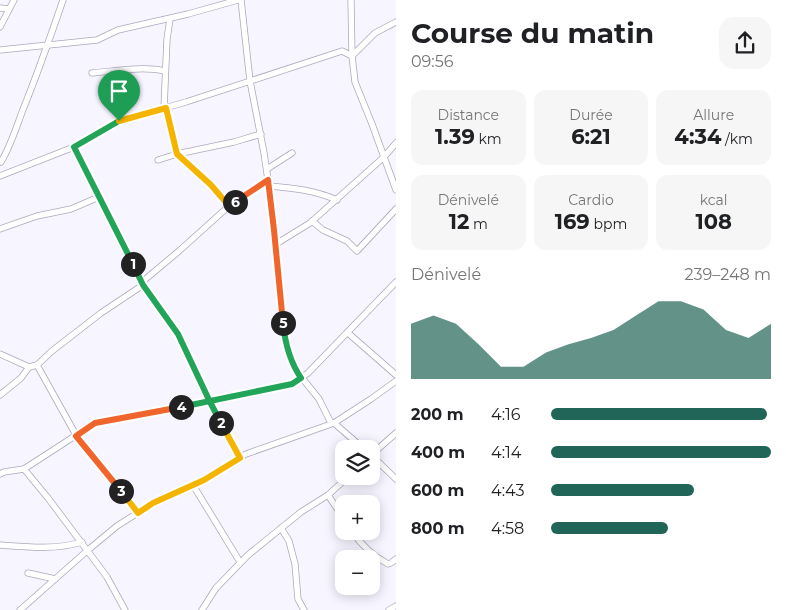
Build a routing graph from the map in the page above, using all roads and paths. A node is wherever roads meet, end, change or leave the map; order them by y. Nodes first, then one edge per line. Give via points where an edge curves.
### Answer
1 (14, 0) edge
2 (63, 0) edge
3 (239, 0) edge
4 (351, 0) edge
5 (0, 8) edge
6 (9, 10) junction
7 (170, 19) junction
8 (396, 22) edge
9 (0, 27) edge
10 (48, 45) junction
11 (0, 50) edge
12 (352, 56) junction
13 (166, 71) junction
14 (92, 73) dead end
15 (250, 81) junction
16 (165, 108) junction
17 (260, 134) junction
18 (396, 143) edge
19 (74, 147) junction
20 (292, 153) dead end
21 (177, 154) junction
22 (384, 157) junction
23 (158, 160) dead end
24 (0, 161) edge
25 (267, 169) junction
26 (3, 175) edge
27 (268, 183) junction
28 (396, 190) edge
29 (99, 197) junction
30 (337, 200) junction
31 (229, 206) junction
32 (396, 209) edge
33 (312, 221) junction
34 (0, 229) edge
35 (276, 244) junction
36 (396, 282) edge
37 (142, 284) junction
38 (348, 333) junction
39 (0, 354) edge
40 (37, 366) junction
41 (29, 367) junction
42 (396, 375) edge
43 (301, 378) junction
44 (396, 381) edge
45 (0, 395) edge
46 (210, 402) junction
47 (332, 423) junction
48 (396, 433) edge
49 (76, 436) junction
50 (353, 440) edge
51 (240, 458) junction
52 (24, 469) junction
53 (0, 474) edge
54 (396, 479) edge
55 (193, 485) junction
56 (339, 485) edge
57 (328, 495) junction
58 (335, 506) edge
59 (138, 513) junction
60 (281, 528) junction
61 (360, 540) edge
62 (82, 542) junction
63 (0, 545) edge
64 (88, 550) junction
65 (396, 559) edge
66 (240, 562) junction
67 (28, 573) dead end
68 (56, 578) junction
69 (396, 606) edge
70 (20, 610) edge
71 (125, 610) edge
72 (202, 610) edge
73 (304, 610) edge
74 (389, 610) edge

1 - 6 street
2 - 10 street
3 - 7 street
3 - 15 street
4 - 12 street
5 - 6 street
6 - 9 street
7 - 10 street via 118,30 97,40
7 - 13 street
8 - 12 street via 375,33
10 - 11 street
10 - 24 street via 6,154
12 - 15 street via 342,51
12 - 22 street via 355,82
13 - 14 street via 145,69
13 - 16 street
15 - 16 street
15 - 17 street
16 - 19 street via 119,121
16 - 21 street
17 - 21 street
17 - 25 street
18 - 22 street
19 - 26 street
19 - 29 street
20 - 25 street
21 - 23 street
21 - 31 street
22 - 28 street
22 - 30 street
24 - 26 street
25 - 27 street
27 - 30 street via 307,190
27 - 31 street
27 - 35 street
29 - 34 street
29 - 37 street
30 - 33 street
31 - 37 street
32 - 33 street via 357,251
33 - 35 street
35 - 43 street via 285,340 294,368
36 - 38 street
37 - 40 street via 52,351
37 - 46 street via 178,334
38 - 42 street
38 - 43 street
39 - 41 street
40 - 41 street
40 - 49 street
41 - 45 street
43 - 46 street via 292,384
43 - 47 street via 319,399
44 - 47 street
46 - 49 street via 95,423
46 - 51 street
47 - 50 street
47 - 51 street
48 - 54 street via 371,455
49 - 52 street
49 - 59 street
51 - 55 street
52 - 53 street
52 - 62 street
55 - 59 street
55 - 66 street
56 - 57 street
57 - 58 street
57 - 60 street
59 - 64 street
60 - 66 street
60 - 73 street via 295,564 298,599
61 - 65 street via 384,562 388,564
62 - 63 street via 70,546
62 - 64 street
64 - 68 street
64 - 71 street via 108,577
66 - 72 street via 216,588
67 - 68 street
68 - 70 street
69 - 74 street

